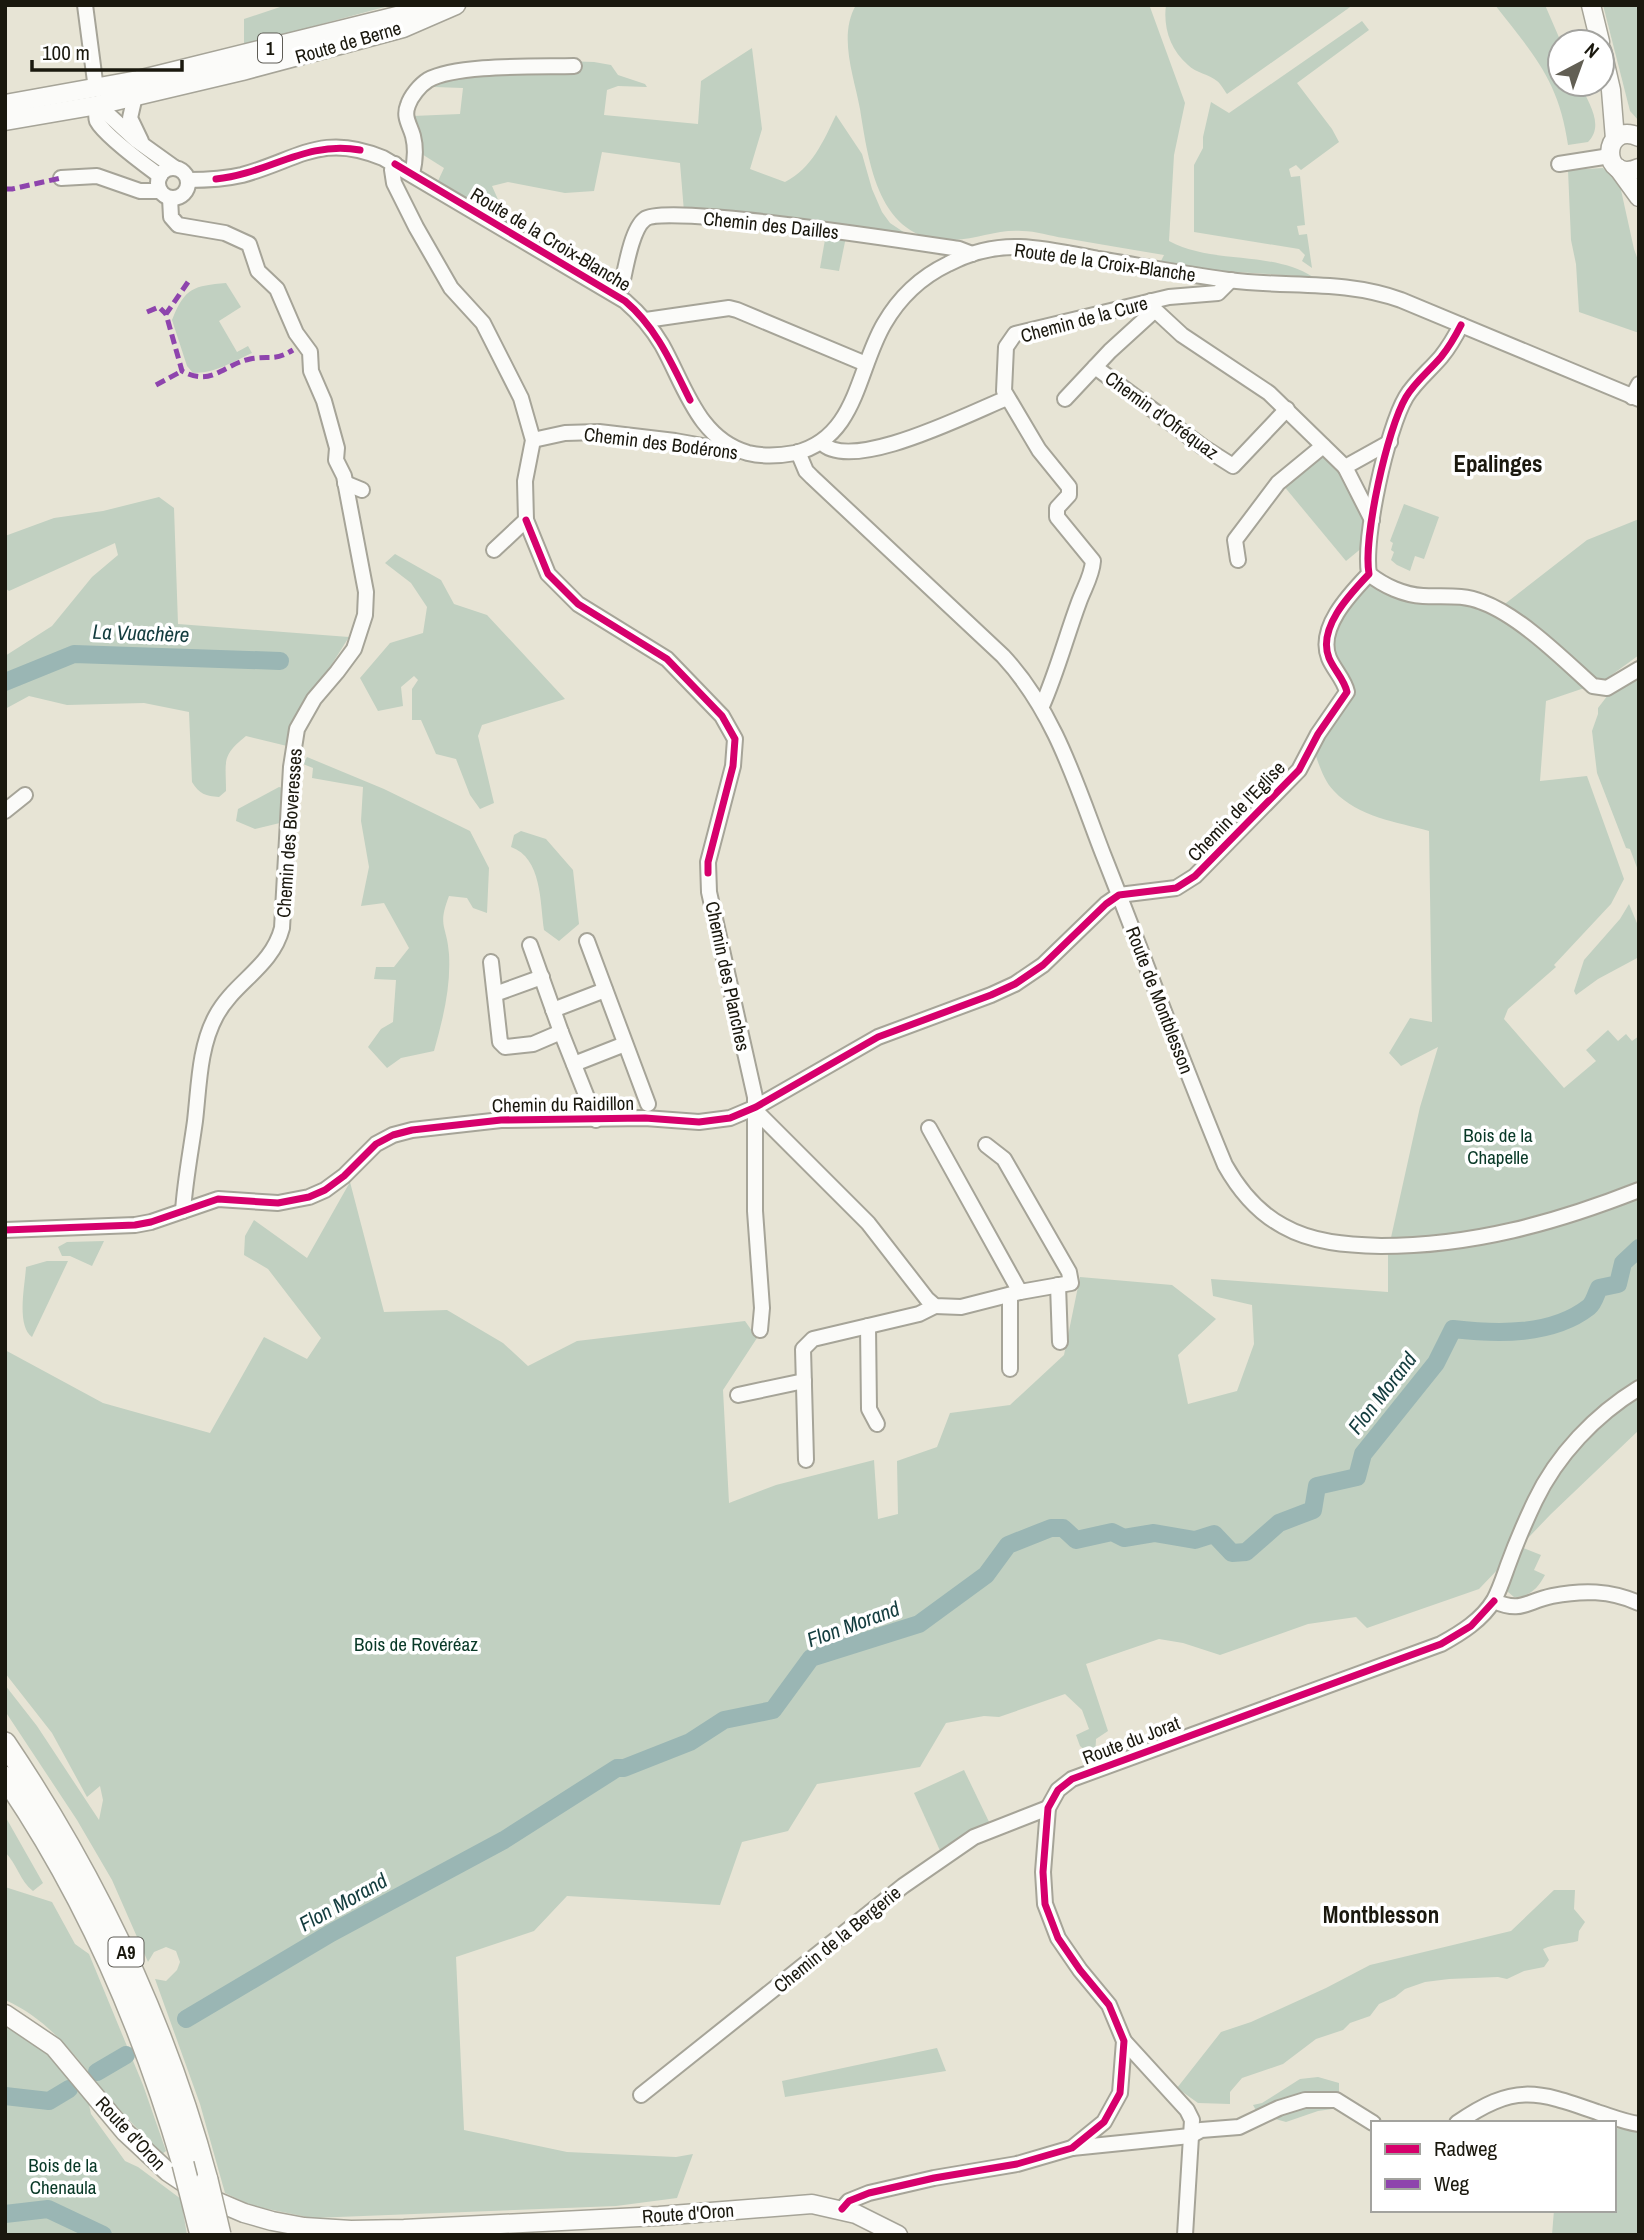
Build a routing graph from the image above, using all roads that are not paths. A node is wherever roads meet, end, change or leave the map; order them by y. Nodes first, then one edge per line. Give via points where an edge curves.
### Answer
1 (85, 5) edge
2 (1591, 5) edge
3 (449, 7) edge
4 (1597, 28) edge
5 (574, 66) dead end
6 (135, 96) junction
7 (97, 97) junction
8 (1611, 98) edge
9 (1615, 98) edge
10 (5, 104) edge
11 (5, 121) edge
12 (1638, 137) edge
13 (145, 148) junction
14 (1614, 155) junction
15 (395, 164) junction
16 (1559, 164) dead end
17 (175, 168) junction
18 (1639, 168) edge
19 (412, 174) junction
20 (160, 176) junction
21 (61, 178) dead end
22 (188, 180) junction
23 (165, 195) junction
24 (1639, 197) edge
25 (972, 254) junction
26 (1231, 280) junction
27 (621, 289) dead end
28 (1153, 305) junction
29 (646, 320) junction
30 (1461, 326) junction
31 (866, 364) junction
32 (1095, 368) junction
33 (1637, 393) edge
34 (1007, 398) junction
35 (1065, 399) dead end
36 (1287, 409) junction
37 (533, 440) junction
38 (821, 442) junction
39 (1390, 442) junction
40 (1323, 446) junction
41 (798, 452) junction
42 (748, 453) junction
43 (1345, 467) junction
44 (345, 483) junction
45 (362, 490) dead end
46 (526, 520) junction
47 (1372, 520) junction
48 (494, 550) dead end
49 (1238, 560) dead end
50 (1369, 574) junction
51 (1639, 670) edge
52 (1042, 706) junction
53 (24, 795) dead end
54 (5, 811) edge
55 (1119, 895) junction
56 (587, 941) dead end
57 (530, 945) dead end
58 (491, 962) dead end
59 (542, 977) junction
60 (606, 990) junction
61 (495, 994) junction
62 (553, 1010) junction
63 (561, 1032) junction
64 (625, 1044) junction
65 (574, 1064) junction
66 (648, 1104) dead end
67 (756, 1109) junction
68 (596, 1120) junction
69 (929, 1128) dead end
70 (986, 1145) dead end
71 (1639, 1190) edge
72 (183, 1211) junction
73 (5, 1230) edge
74 (1058, 1286) junction
75 (1015, 1294) junction
76 (935, 1306) junction
77 (868, 1326) junction
78 (760, 1330) dead end
79 (1060, 1342) dead end
80 (1010, 1369) dead end
81 (804, 1381) junction
82 (1639, 1388) edge
83 (738, 1395) dead end
84 (877, 1424) dead end
85 (806, 1461) dead end
86 (1494, 1601) junction
87 (1639, 1603) edge
88 (5, 1743) edge
89 (5, 1777) edge
90 (1048, 1808) junction
91 (5, 2014) edge
92 (1124, 2041) junction
93 (641, 2095) dead end
94 (1460, 2121) edge
95 (1371, 2122) edge
96 (1639, 2124) edge
97 (1190, 2136) junction
98 (1072, 2148) junction
99 (842, 2209) junction
100 (201, 2235) edge
101 (220, 2235) edge
102 (898, 2235) edge
103 (1185, 2235) edge

1 - 7 street
2 - 4 main road
3 - 6 main road, Route de Berne / 1 via 404,28
3 - 7 main road, Route de Berne / 1 via 401,15
5 - 19 street via 455,72 427,80 407,107 415,151
6 - 7 main road, Route de Berne / 1
6 - 13 street via 130,118
7 - 10 main road, Route de Berne / 1
7 - 11 main road, Route de Berne / 1
7 - 13 street
7 - 20 street via 99,124
8 - 14 main road
9 - 12 main road
12 - 14 main road via 1625,134
13 - 17 street
14 - 16 street
14 - 18 main road via 1628,171
14 - 24 main road
15 - 19 street, Route de la Croix-Blanche
15 - 22 street, Route de la Croix-Blanche via 363,151 326,148 243,175
15 - 37 street, Chemin des Planches via 394,183 412,220 451,288 483,323 518,391
17 - 20 street
17 - 22 street
19 - 29 street, Route de la Croix-Blanche via 625,301
20 - 23 street
21 - 23 street via 97,176
22 - 23 street via 180,197
23 - 44 street, Chemin des Boveresses via 178,225 246,241 258,271 277,289 296,333 310,352 311,371
25 - 26 street, Route de la Croix-Blanche via 993,248 1033,248
25 - 27 street, Chemin des Dailles via 872,236 660,215 644,219 635,233
25 - 31 street, Route de la Croix-Blanche via 917,284 884,325
26 - 28 street, Chemin de la Cure via 1218,293 1169,297
26 - 30 street, Route de la Croix-Blanche via 1360,288
28 - 32 street, Chemin d'Ofréquaz
28 - 34 street, Chemin de la Cure via 1015,334 1006,346
28 - 36 street via 1182,335
29 - 31 street via 729,308
29 - 42 street, Route de la Croix-Blanche via 708,429
30 - 33 street, Route de la Croix-Blanche
30 - 39 street via 1450,347 1406,397
31 - 38 street, Route de la Croix-Blanche via 848,412
32 - 35 street, Chemin d'Ofréquaz
32 - 36 street, Chemin d'Ofréquaz via 1233,466
34 - 38 street via 881,447 835,451
34 - 52 street, Chemin de la Cure via 1069,487 1057,517 1093,561
36 - 40 street
37 - 42 street, Chemin des Bodérons via 599,432
37 - 46 street, Chemin des Planches via 525,481
38 - 41 street, Route de la Croix-Blanche
39 - 43 street
39 - 47 street
40 - 43 street
40 - 49 street via 1278,483 1243,527 1235,540
41 - 42 street, Route de la Croix-Blanche
41 - 52 street, Route de Montblesson via 806,471 1003,656
43 - 47 street
44 - 45 street
44 - 72 street, Chemin des Boveresses via 366,592 365,615 354,649 314,699 297,729 282,928 274,951 226,1001 208,1034
46 - 48 street
46 - 67 street, Chemin des Planches via 548,574 578,604 667,659 722,716 735,739 733,766 708,862 709,892
47 - 50 street
50 - 51 street via 1388,587 1421,596 1479,600 1499,609 1593,687 1607,688
50 - 55 street, Chemin de l'Eglise via 1329,626 1328,656 1348,692 1299,769 1195,876 1176,888
52 - 55 street, Route de Montblesson
53 - 54 street
55 - 67 street, Chemin du Raidillon via 1043,965 1015,984 878,1038
55 - 71 street, Route de Montblesson via 1225,1165 1249,1200 1282,1226 1336,1243 1449,1243 1566,1218
56 - 60 street
57 - 59 street
58 - 61 street
59 - 61 street
59 - 62 street
60 - 62 street
60 - 64 street
61 - 63 street via 500,1042 505,1047 533,1044
62 - 63 street
63 - 65 street
64 - 65 street
64 - 66 street
65 - 68 street
67 - 68 street, Chemin du Raidillon via 711,1121
67 - 76 street via 868,1223
67 - 78 street
68 - 72 street, Chemin du Raidillon via 492,1120 402,1132 376,1144 344,1176 309,1197 278,1203 218,1199
69 - 75 street
70 - 74 street via 1004,1159 1069,1272 1071,1283
72 - 73 street, Chemin du Raidillon via 135,1225
74 - 75 street
74 - 79 street
75 - 76 street via 961,1307
75 - 80 street
76 - 77 street
77 - 81 street via 806,1343
77 - 84 street via 869,1409
81 - 83 street
81 - 85 street
82 - 86 street via 1595,1421 1553,1468 1520,1532
86 - 87 street via 1512,1608 1592,1591
86 - 90 street, Route du Jorat via 1471,1626 1441,1644 1072,1779 1058,1790
88 - 101 highway, A9, bridge via 63,1833 128,1956 168,2055
89 - 100 highway, A9, bridge via 71,1885 111,1966 151,2062
90 - 92 street via 1045,1905 1058,1938 1109,2005
90 - 93 street, Chemin de la Bergerie via 974,1837 903,1886
91 - 99 main road, Route d'Oron via 54,2047 125,2132 168,2172 204,2196 272,2221 369,2230 659,2216 790,2204
92 - 97 street via 1186,2110 1192,2120
92 - 98 street via 1120,2093 1104,2122
94 - 96 street via 1497,2099 1532,2093
95 - 97 street via 1336,2101 1305,2100 1239,2127 1201,2130
97 - 98 street
97 - 103 street
98 - 99 street via 1017,2164 869,2193
99 - 102 main road, Route d'Oron

